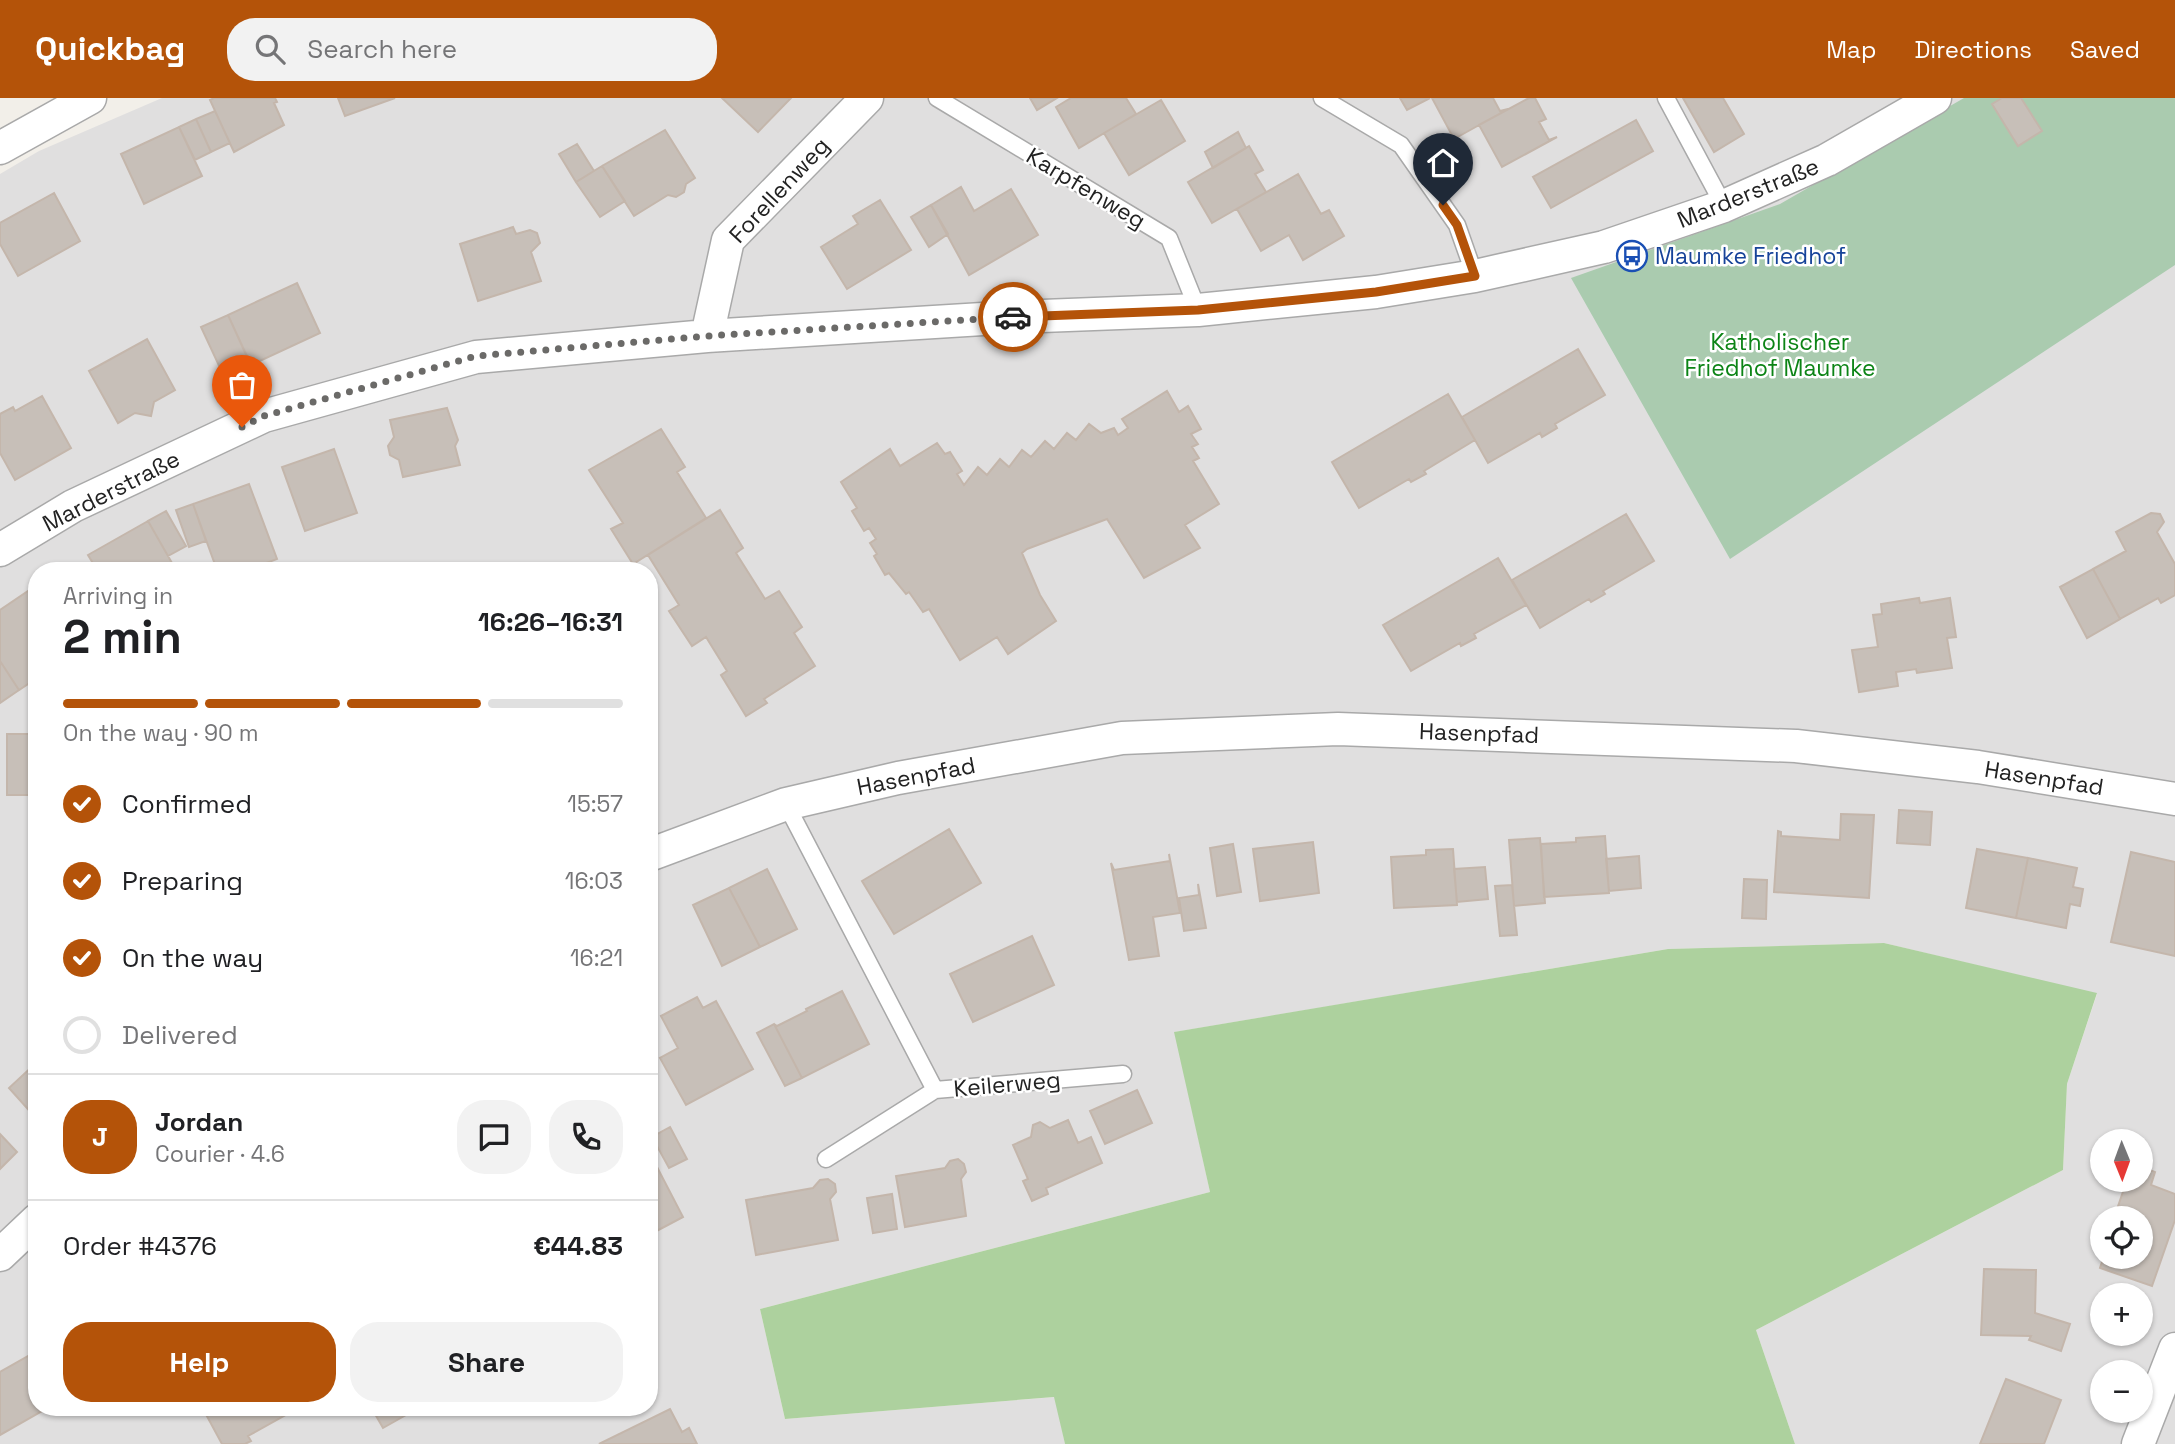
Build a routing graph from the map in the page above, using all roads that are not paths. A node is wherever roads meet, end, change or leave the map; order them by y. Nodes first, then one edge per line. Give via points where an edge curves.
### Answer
1 (90, 98) edge
2 (867, 98) edge
3 (937, 98) edge
4 (1322, 98) edge
5 (1667, 98) edge
6 (1917, 102) edge
7 (0, 148) edge
8 (1724, 206) junction
9 (1475, 276) junction
10 (1198, 310) junction
11 (707, 336) junction
12 (0, 550) edge
13 (2175, 799) edge
14 (786, 804) junction
15 (658, 852) edge
16 (1123, 1074) dead end
17 (935, 1090) junction
18 (826, 1159) dead end
19 (28, 1229) edge
20 (0, 1255) edge
21 (2175, 1349) edge
22 (2138, 1444) edge

1 - 7 street
2 - 11 street, Forellenweg via 728,240
3 - 10 lane, Karpfenweg via 1169,239
4 - 9 lane via 1401,145 1457,225
5 - 8 lane
6 - 8 street, Marderstraße via 1828,160
8 - 9 street, Marderstraße via 1604,247
9 - 10 street, Marderstraße via 1376,292
10 - 11 street, Marderstraße
11 - 12 street, Marderstraße via 476,356 264,416 73,506
13 - 14 street, Hasenpfad via 1796,746 1338,729 1122,738 898,778
14 - 15 street, Hasenpfad
14 - 17 lane
16 - 17 lane, Keilerweg
17 - 18 lane, Keilerweg
19 - 20 street
21 - 22 street

